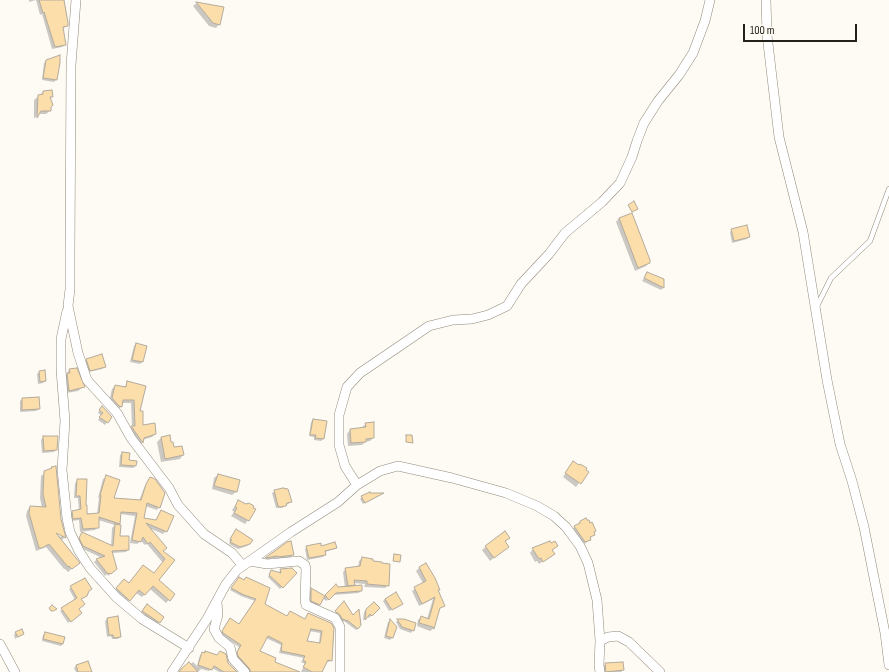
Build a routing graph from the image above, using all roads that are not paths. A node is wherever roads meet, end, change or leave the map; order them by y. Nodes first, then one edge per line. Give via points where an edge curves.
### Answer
1 (76, 0) edge
2 (710, 0) edge
3 (766, 0) edge
4 (889, 189) edge
5 (68, 306) junction
6 (816, 307) junction
7 (357, 485) junction
8 (246, 563) junction
9 (217, 602) junction
10 (600, 641) junction
11 (0, 644) edge
12 (189, 648) junction
13 (889, 664) edge
14 (16, 672) edge
15 (172, 672) edge
16 (245, 672) edge
17 (340, 672) edge
18 (600, 672) edge
19 (660, 672) edge

1 - 5 street via 71,65
2 - 7 street via 693,53 644,123 620,183 565,233 521,284 507,306 488,315 429,326 360,373 347,387 338,415 338,445 345,466
3 - 6 street via 767,35 779,137 803,232
4 - 6 lane via 870,241 831,278
5 - 8 street via 78,353 87,380 117,413 130,438 190,520 204,534
5 - 12 street via 62,339 61,370 65,421 62,470 70,532 90,568 116,597 142,619
6 - 13 street via 840,444 864,527
7 - 8 street via 338,502
7 - 10 street via 380,471 398,466 506,493 538,506 554,516 580,546 588,563 597,600
8 - 9 street via 226,584
8 - 17 street via 299,561 305,565 306,605 335,618 340,627
9 - 12 street
9 - 16 street via 218,615 214,628 219,638 230,647 233,658
10 - 18 street
10 - 19 street via 618,636 629,642
11 - 14 street
12 - 15 street

